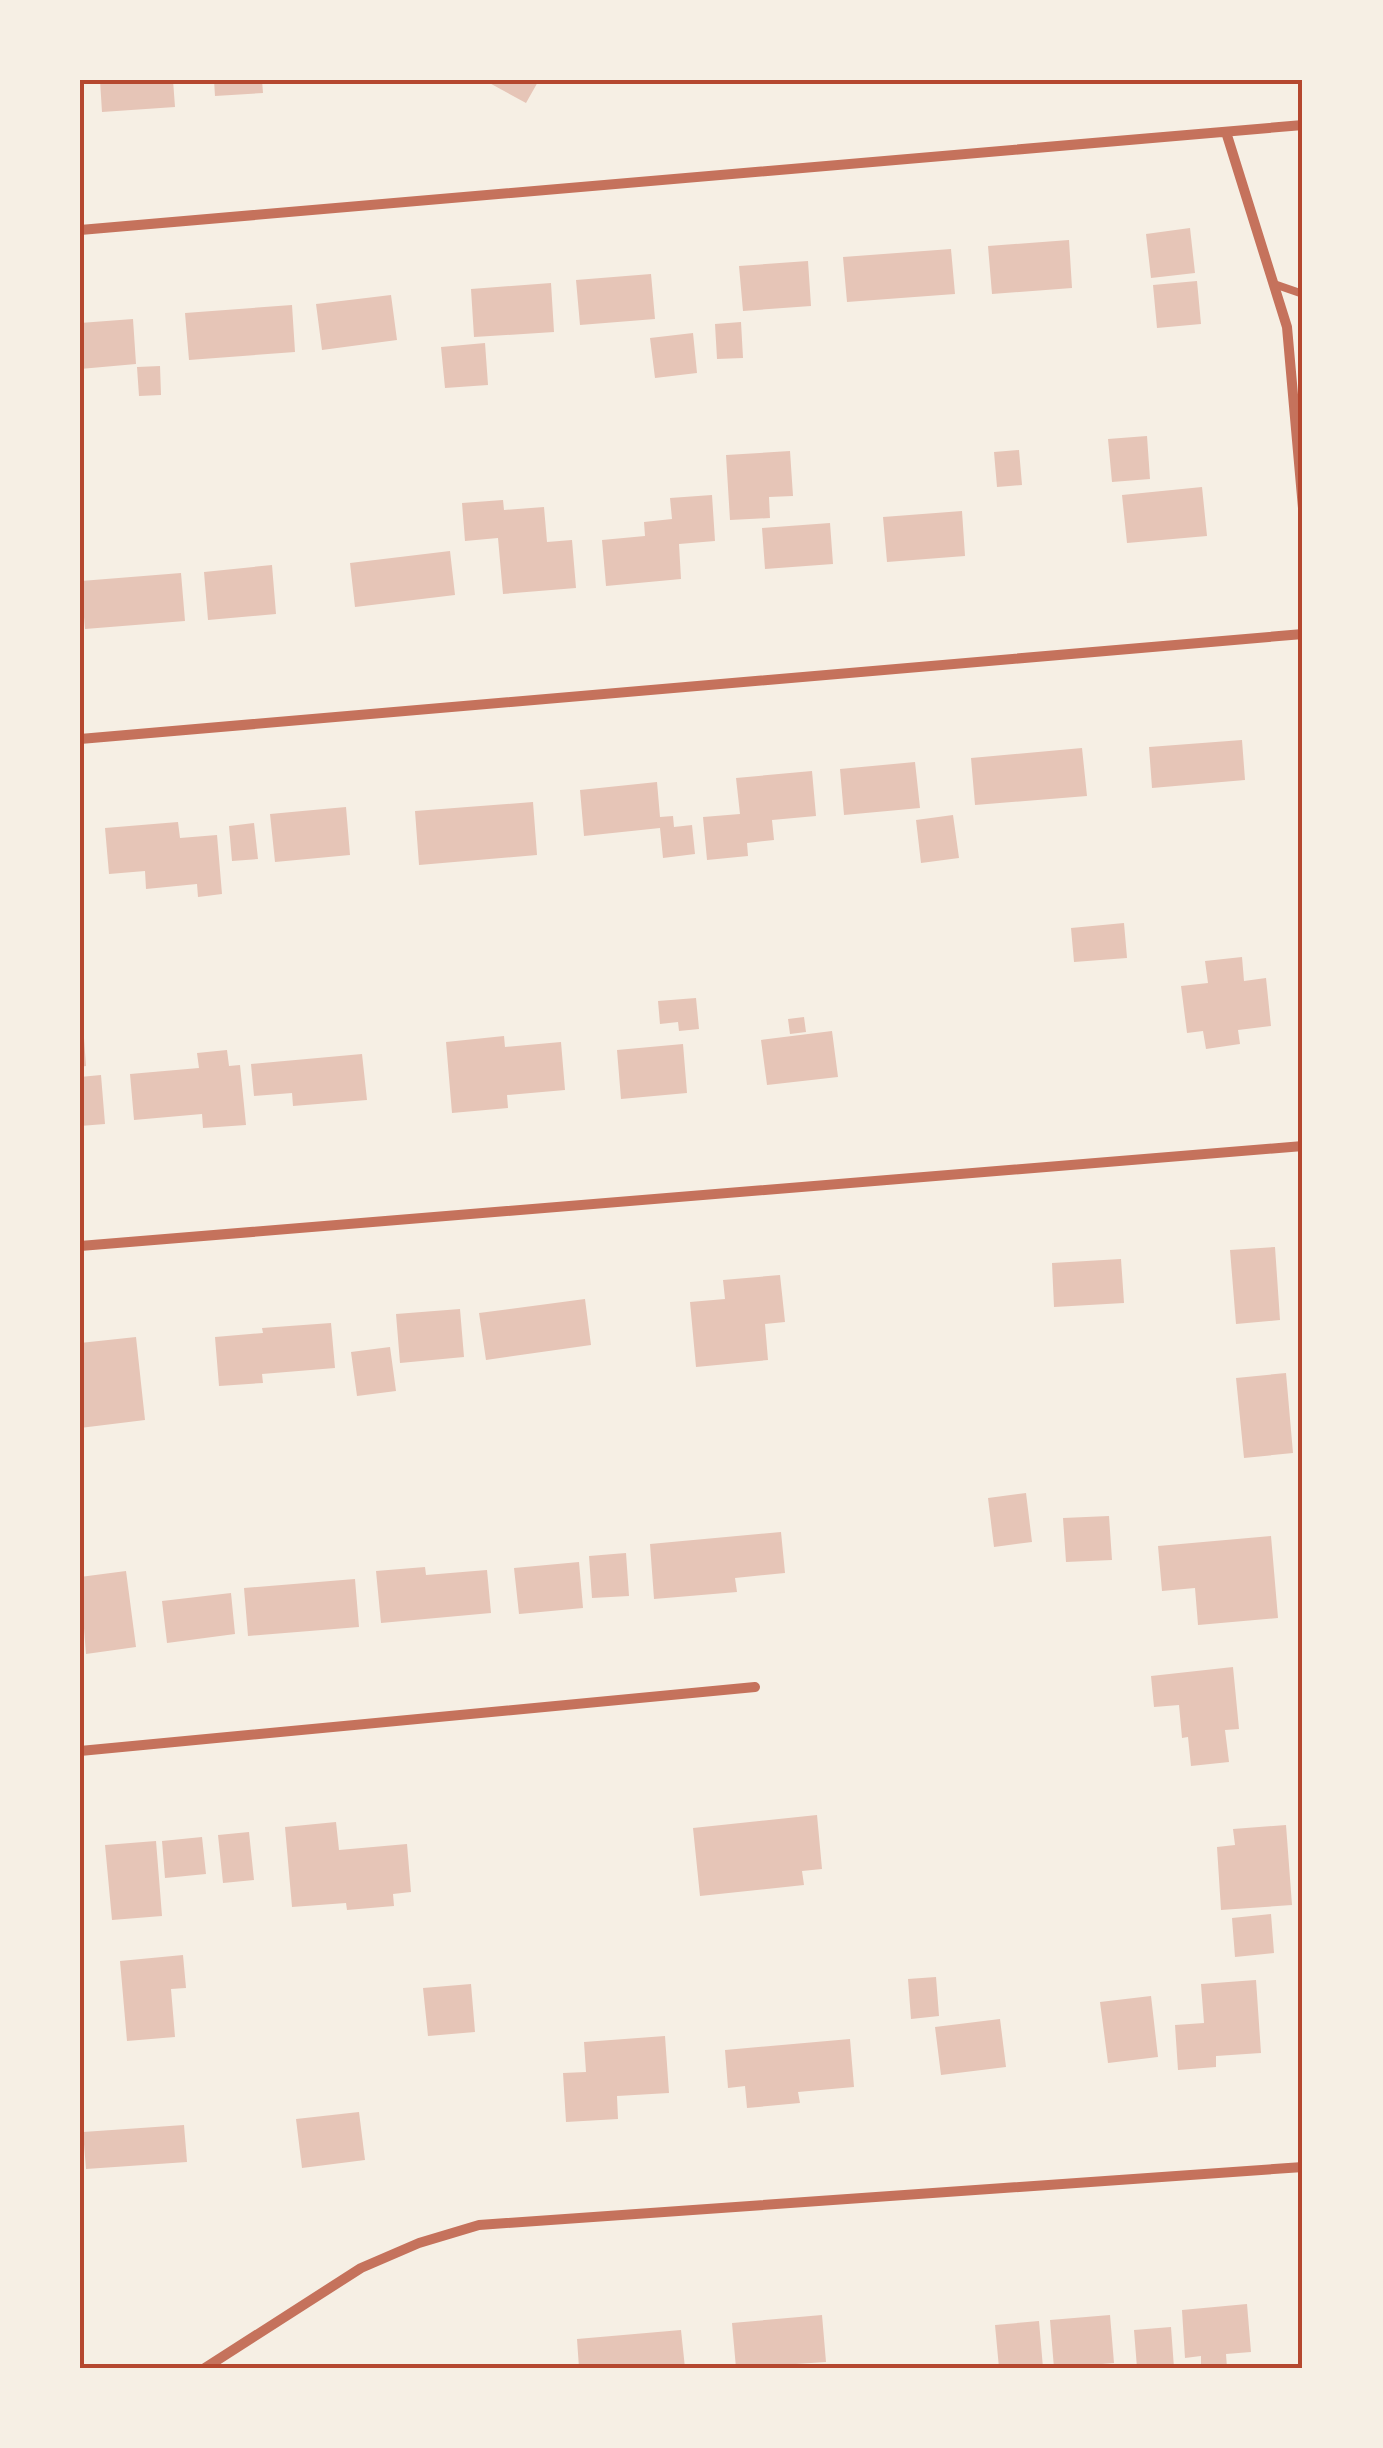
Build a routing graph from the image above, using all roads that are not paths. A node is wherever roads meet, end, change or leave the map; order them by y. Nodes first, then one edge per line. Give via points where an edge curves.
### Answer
1 (1303, 125) edge
2 (1226, 132) junction
3 (80, 230) edge
4 (1273, 284) junction
5 (1303, 294) edge
6 (1303, 508) edge
7 (1303, 634) edge
8 (80, 738) edge
9 (1303, 1146) edge
10 (80, 1246) edge
11 (755, 1687) dead end
12 (80, 1751) edge
13 (1303, 2166) edge
14 (205, 2368) edge

1 - 2 street
2 - 3 street
2 - 4 street
4 - 5 lane
4 - 6 street via 1287,327
7 - 8 street
9 - 10 street
11 - 12 street
13 - 14 street via 479,2225 361,2268

